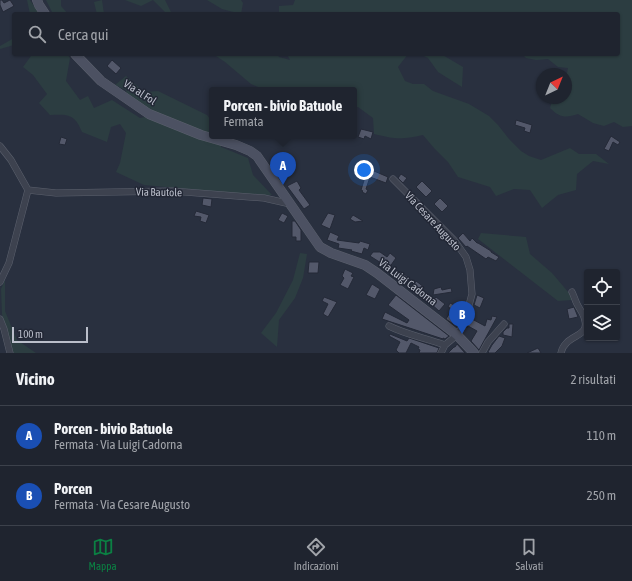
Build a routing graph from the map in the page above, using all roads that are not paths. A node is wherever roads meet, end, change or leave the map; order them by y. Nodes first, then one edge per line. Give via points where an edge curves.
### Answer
1 (37, 0) edge
2 (44, 12) edge
3 (77, 56) edge
4 (201, 135) joint
5 (209, 137) edge
6 (215, 139) edge
7 (0, 146) edge
8 (393, 179) dead end
9 (28, 190) junction
10 (288, 201) junction
11 (0, 282) edge
12 (572, 292) dead end
13 (0, 319) edge
14 (504, 324) dead end
15 (389, 326) dead end
16 (457, 335) junction
17 (445, 345) junction
18 (471, 352) edge
19 (10, 353) edge
20 (441, 353) edge
21 (482, 353) edge
22 (561, 353) edge

1 - 2 street
3 - 4 street, Via al Fol via 101,81 149,114
4 - 5 street, Via Luigi Cadorna
6 - 10 street, Via Luigi Cadorna via 250,151 263,163
7 - 9 street
8 - 16 street, Via Cesare Augusto via 454,240 466,257 472,294 464,324
9 - 10 street, Via Bautole via 56,193 172,191 264,198 286,203
9 - 11 street via 9,263
10 - 16 street, Via Luigi Cadorna via 320,247 331,254 365,265
12 - 22 street via 576,304 584,315 585,329 566,342
13 - 19 street
14 - 21 street
15 - 17 street
16 - 17 street
16 - 18 street, Via Luigi Cadorna
17 - 20 street

